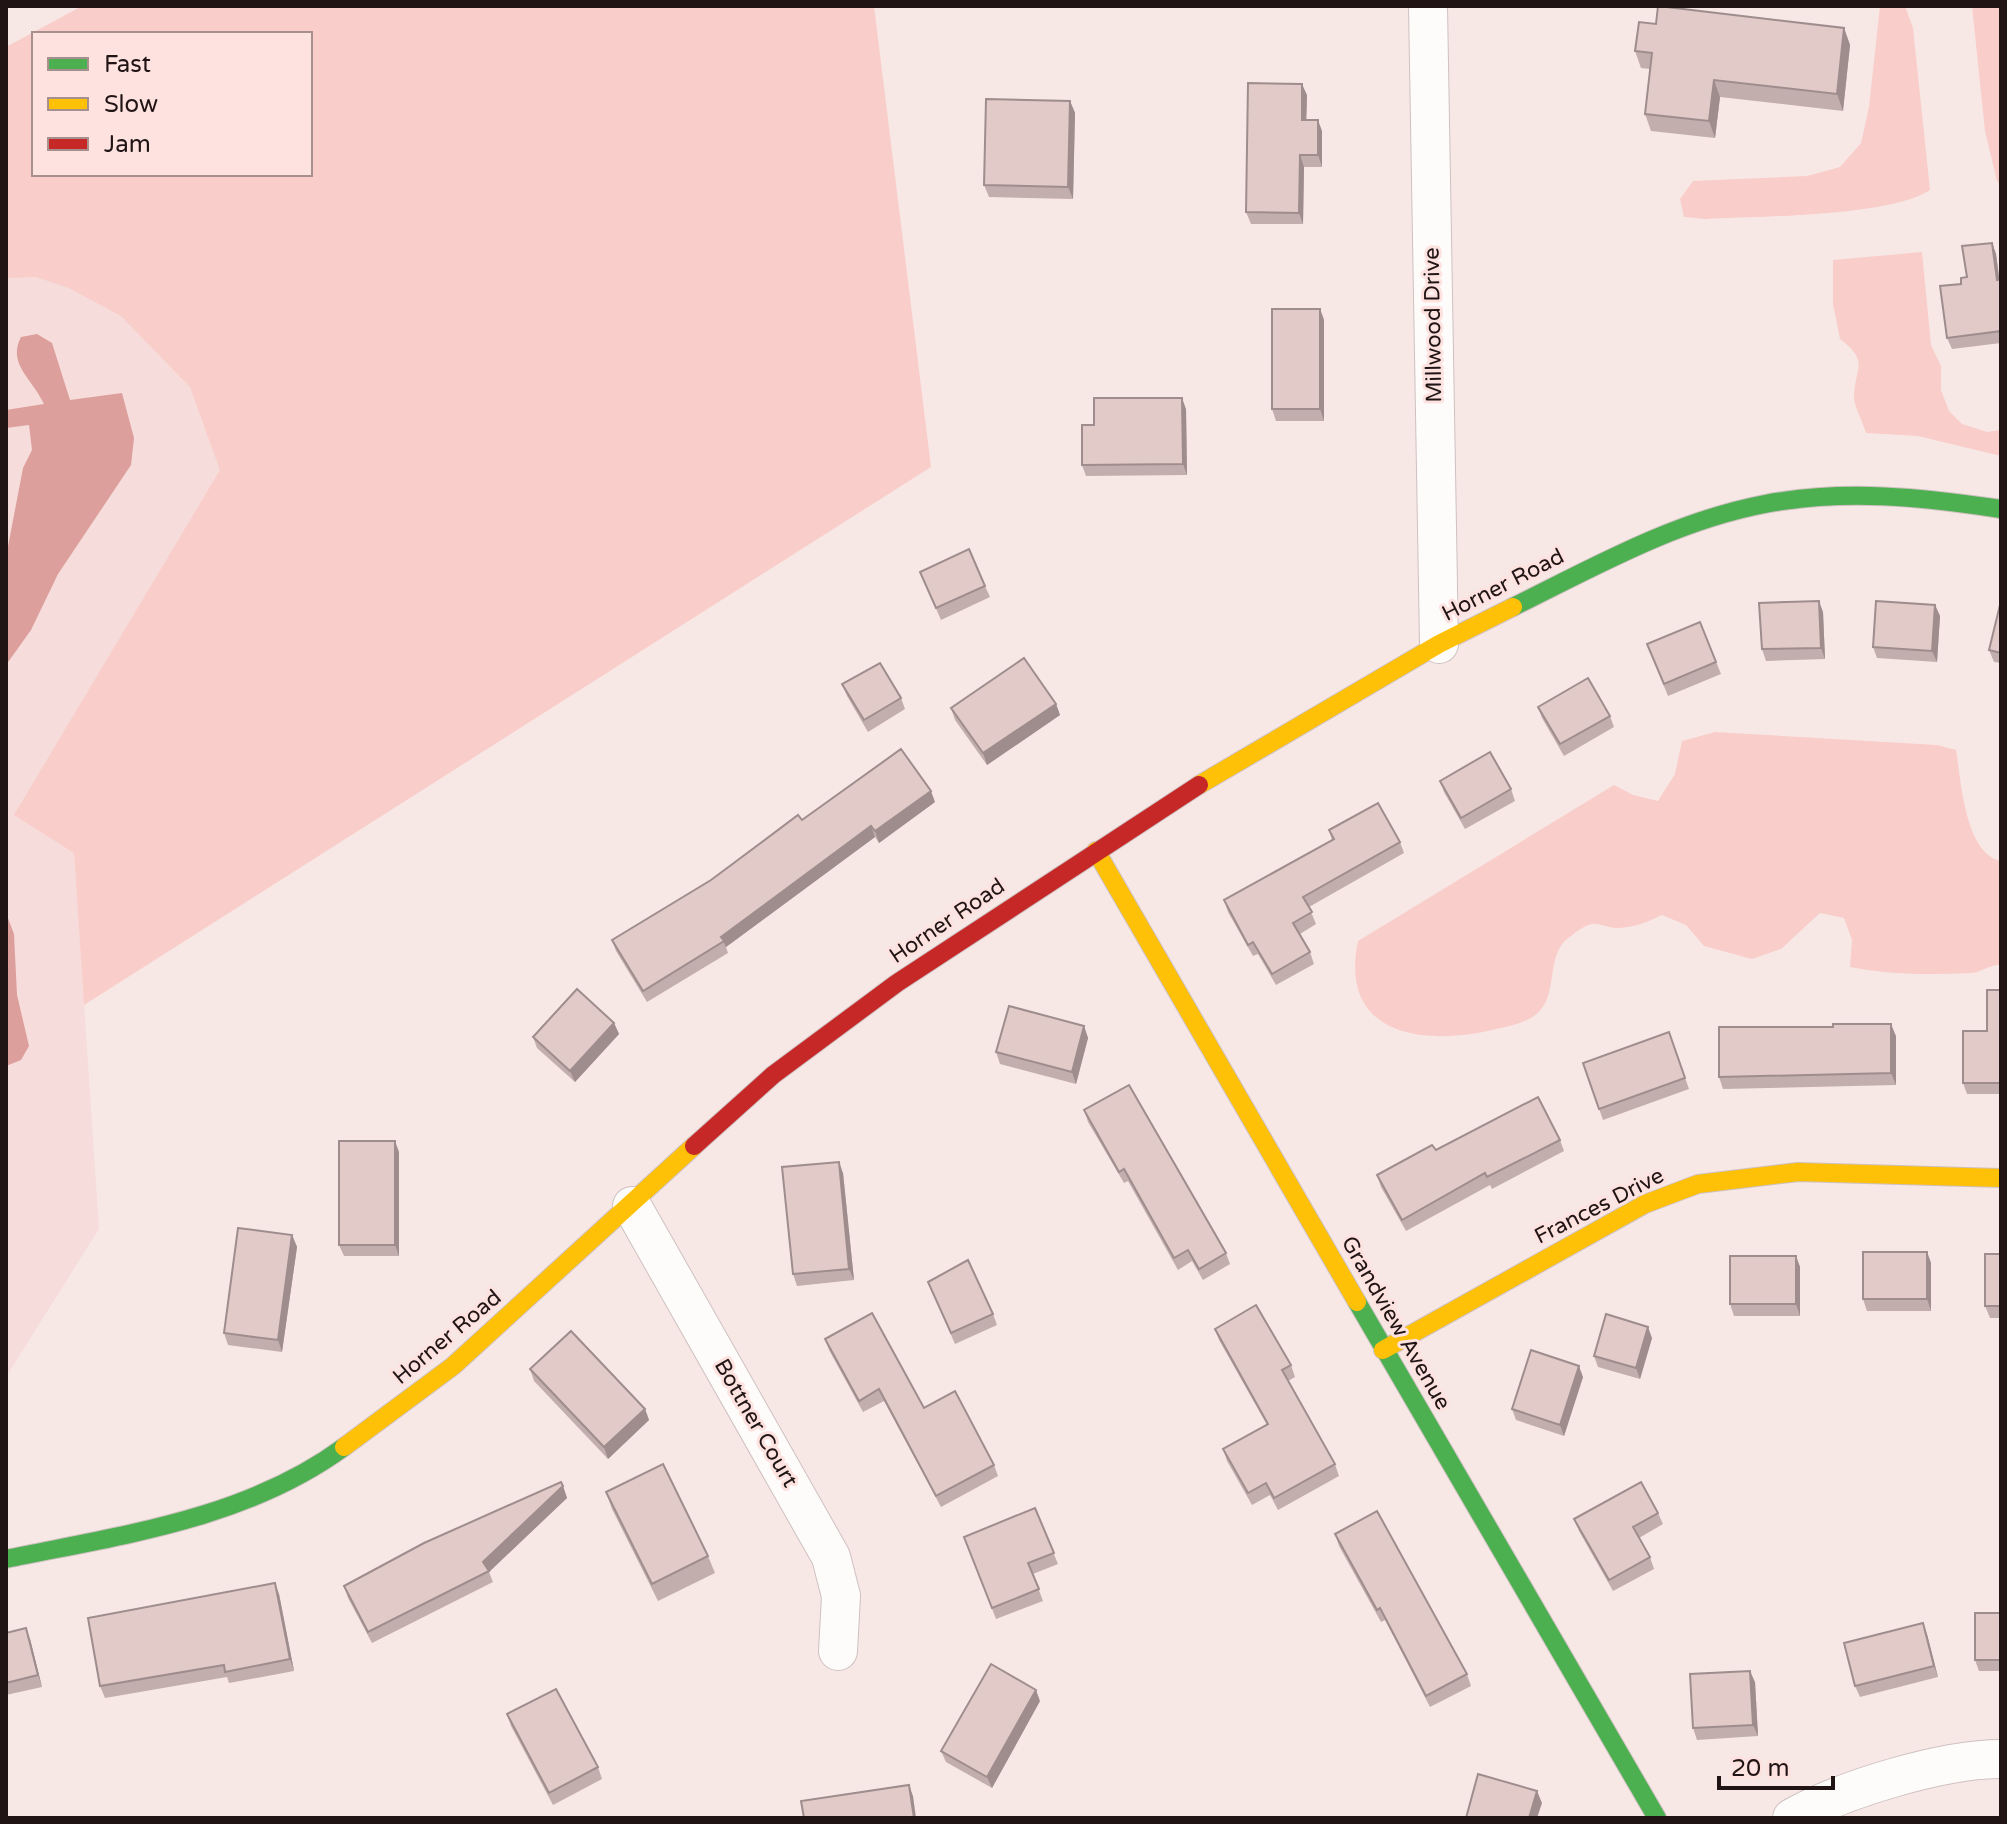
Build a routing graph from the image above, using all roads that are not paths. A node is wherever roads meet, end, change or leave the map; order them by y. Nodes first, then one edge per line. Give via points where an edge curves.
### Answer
1 (1428, 6) edge
2 (2001, 509) edge
3 (1439, 644) junction
4 (1096, 851) junction
5 (2001, 1178) edge
6 (632, 1206) junction
7 (1383, 1350) junction
8 (6, 1559) edge
9 (838, 1651) dead end
10 (2001, 1759) edge
11 (1657, 1818) edge
12 (1792, 1818) edge

1 - 3 street, Millwood Drive
2 - 3 main road, Horner Road via 1931,498 1859,495 1765,504 1628,550
3 - 4 main road, Horner Road via 1289,729
4 - 6 main road, Horner Road via 897,983 773,1075
4 - 7 main road, Grandview Avenue
5 - 7 main road, Frances Drive via 1798,1172 1698,1184 1645,1204
6 - 8 main road, Horner Road via 453,1366 369,1431 289,1482 187,1521
6 - 9 street, Bottner Court via 831,1557 841,1596
7 - 11 main road, Grandview Avenue
10 - 12 street via 1893,1778

